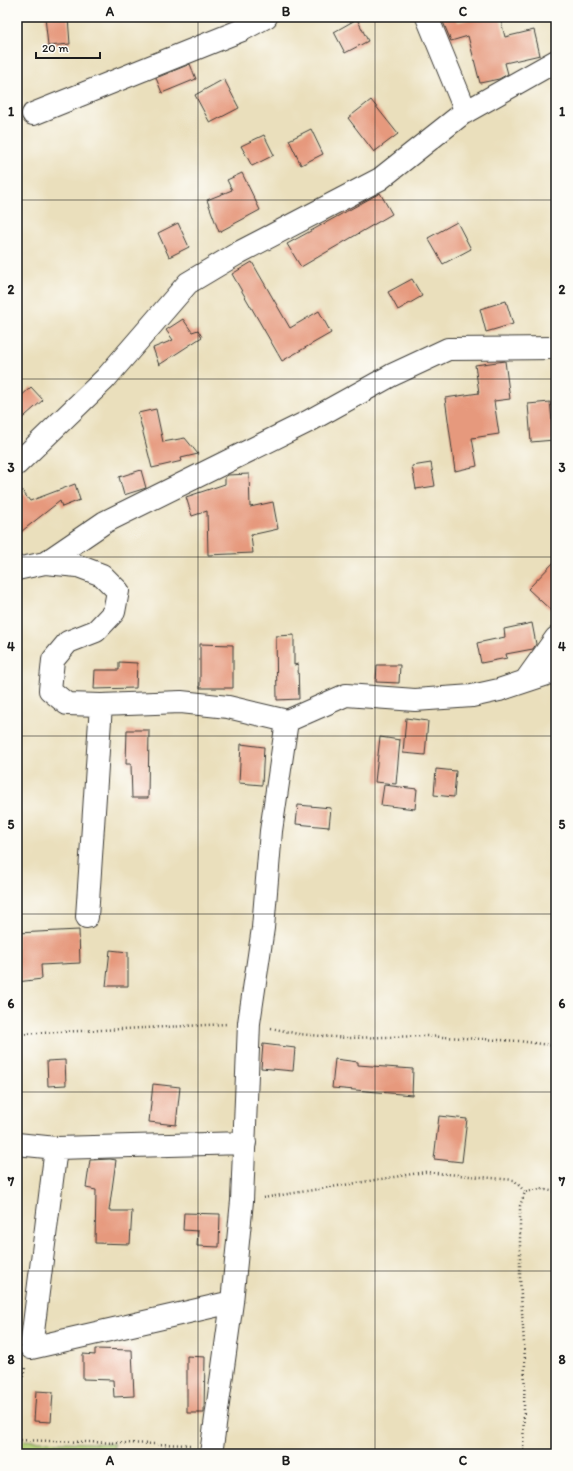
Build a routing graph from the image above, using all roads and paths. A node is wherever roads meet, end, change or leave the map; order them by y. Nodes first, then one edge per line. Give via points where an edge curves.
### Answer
1 (266, 17) edge
2 (427, 17) edge
3 (556, 61) edge
4 (466, 112) junction
5 (33, 114) dead end
6 (556, 348) edge
7 (17, 464) edge
8 (45, 563) junction
9 (17, 569) edge
10 (556, 638) edge
11 (556, 671) edge
12 (526, 680) junction
13 (101, 704) junction
14 (287, 721) junction
15 (87, 917) dead end
16 (249, 1023) junction
17 (17, 1034) edge
18 (556, 1046) edge
19 (245, 1143) junction
20 (17, 1144) edge
21 (56, 1148) junction
22 (525, 1192) junction
23 (556, 1192) edge
24 (242, 1201) junction
25 (232, 1302) junction
26 (31, 1348) junction
27 (17, 1400) edge
28 (17, 1440) edge
29 (211, 1450) edge
30 (523, 1454) edge

1 - 5 street via 242,30
2 - 4 street
3 - 4 street
4 - 7 street via 380,179 240,252 188,283 104,379
6 - 8 street via 448,349 392,375 275,439 105,522
8 - 9 street
8 - 13 street via 78,566 102,575 118,590 114,612 96,631 68,642 52,660 50,690 67,704
10 - 12 street
11 - 12 street
12 - 14 street via 472,696 415,700 346,695
13 - 14 street via 181,702 228,707
13 - 15 street
14 - 16 street via 271,831 263,928
16 - 17 path
16 - 18 path via 298,1034 347,1038 425,1036 519,1041
16 - 19 street
19 - 21 street
19 - 24 street
20 - 21 street
21 - 26 street
22 - 23 path via 541,1189
22 - 24 path via 514,1180 425,1172
22 - 30 path via 520,1206 520,1279 526,1360
24 - 25 street
25 - 26 street
25 - 29 street
26 - 27 path
28 - 29 path

